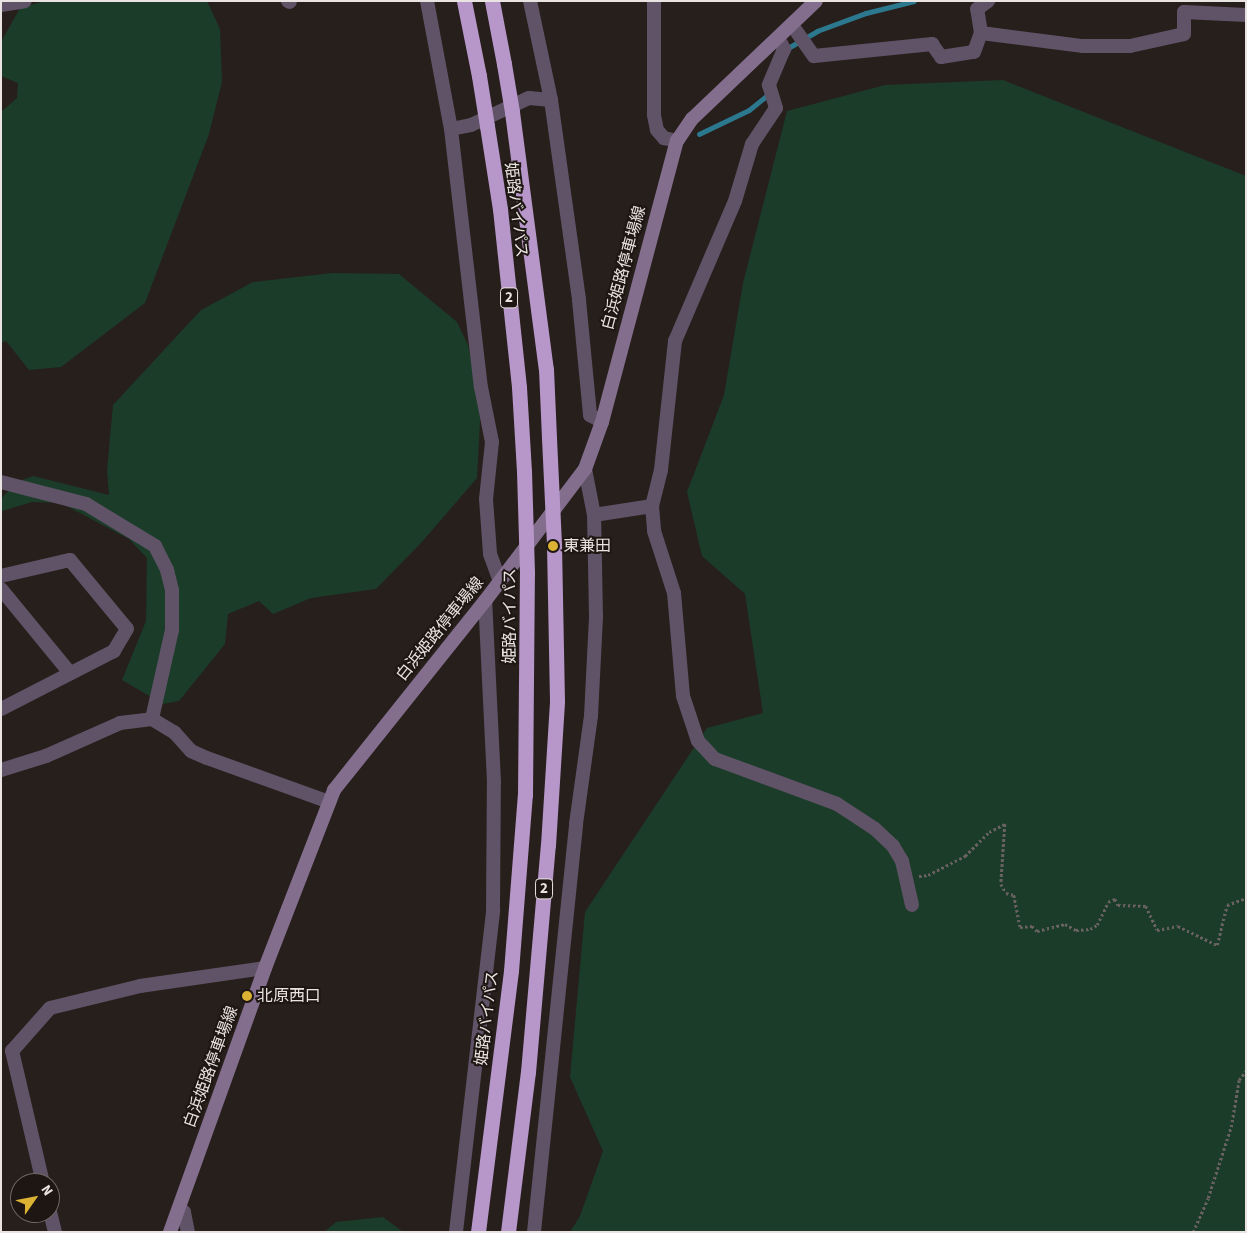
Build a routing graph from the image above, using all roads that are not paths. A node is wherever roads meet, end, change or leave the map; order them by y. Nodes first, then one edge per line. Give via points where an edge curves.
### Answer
1 (25, 1) edge
2 (427, 1) edge
3 (464, 1) edge
4 (492, 1) edge
5 (530, 1) edge
6 (654, 1) edge
7 (816, 1) edge
8 (988, 1) edge
9 (1, 6) edge
10 (1246, 15) edge
11 (981, 33) junction
12 (798, 34) junction
13 (778, 38) junction
14 (552, 100) junction
15 (451, 129) junction
16 (677, 141) junction
17 (602, 422) junction
18 (585, 469) junction
19 (1, 482) edge
20 (652, 506) junction
21 (594, 515) junction
22 (1, 576) edge
23 (500, 581) junction
24 (1, 589) edge
25 (486, 601) junction
26 (70, 673) junction
27 (4, 703) edge
28 (152, 719) junction
29 (1, 770) edge
30 (329, 802) junction
31 (912, 905) dead end
32 (265, 968) junction
33 (41, 1173) edge
34 (178, 1208) junction
35 (170, 1232) edge
36 (188, 1232) edge
37 (456, 1232) edge
38 (478, 1232) edge
39 (508, 1232) edge
40 (534, 1232) edge

1 - 9 street
2 - 15 street
3 - 38 highway, 姫路バイパス / 2, bridge via 500,209 519,387 527,574 525,794 511,971
4 - 39 highway, 姫路バイパス / 2, bridge via 512,112 545,359 554,544 557,701 528,1072
5 - 14 street
6 - 16 street via 654,115 657,130 664,138
7 - 12 main road, 白浜姫路停車場線
8 - 11 street via 977,9
10 - 11 street via 1184,12 1184,34 1130,46 1083,46
11 - 12 street via 974,52 941,57 932,44 814,56
12 - 13 main road, 白浜姫路停車場線
13 - 16 main road, 白浜姫路停車場線 via 692,119
13 - 20 street via 784,49 772,90 776,108 752,144 735,201 675,341 661,470
14 - 15 street via 529,98 470,125
14 - 17 street via 579,300 590,415
15 - 23 street via 480,387 492,442 486,499 490,554
16 - 17 main road, 白浜姫路停車場線
17 - 18 main road, 白浜姫路停車場線
18 - 21 street
18 - 23 main road, 白浜姫路停車場線
19 - 28 street via 86,504 155,546 167,570 172,590 172,630
20 - 21 street
20 - 31 street via 654,531 674,593 683,696 698,741 715,759 836,804 875,829 893,846 908,878
21 - 40 street via 596,616 591,706
22 - 26 street via 70,560 127,629 114,651
23 - 25 main road, 白浜姫路停車場線
24 - 26 street
25 - 30 main road, 白浜姫路停車場線 via 334,790
25 - 37 street via 494,782 493,910
26 - 27 street
28 - 29 street via 120,723 46,756
28 - 30 street via 174,732 199,755
30 - 32 main road, 白浜姫路停車場線
32 - 33 street via 140,986 50,1008 12,1051
32 - 34 main road, 白浜姫路停車場線
34 - 35 main road, 白浜姫路停車場線
34 - 36 street via 184,1212

